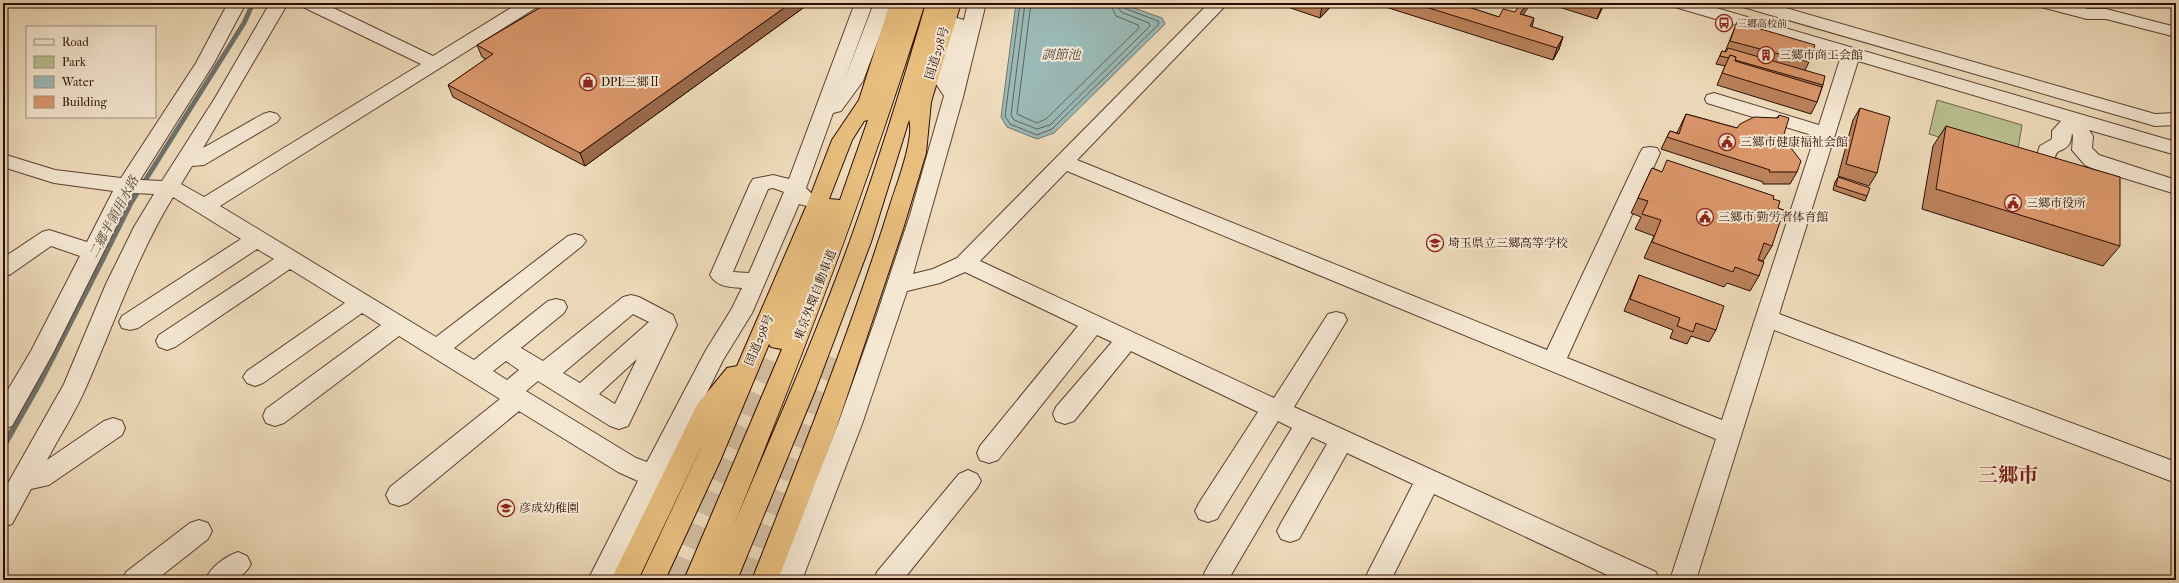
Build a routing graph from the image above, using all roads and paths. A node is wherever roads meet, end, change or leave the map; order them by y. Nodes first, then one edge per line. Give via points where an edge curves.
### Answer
1 (237, 3) edge
2 (308, 3) edge
3 (531, 3) edge
4 (864, 3) edge
5 (882, 3) edge
6 (899, 3) edge
7 (916, 3) edge
8 (935, 3) edge
9 (952, 3) edge
10 (962, 3) edge
11 (977, 3) edge
12 (1219, 3) edge
13 (1681, 3) edge
14 (1749, 3) edge
15 (2047, 3) edge
16 (274, 10) edge
17 (2176, 32) edge
18 (1851, 53) junction
19 (434, 63) junction
20 (954, 97) junction
21 (1714, 99) dead end
22 (867, 101) junction
23 (922, 103) junction
24 (270, 118) dead end
25 (2074, 119) junction
26 (2176, 119) edge
27 (821, 124) junction
28 (1825, 134) junction
29 (2176, 149) edge
30 (1650, 153) dead end
31 (3, 160) edge
32 (186, 160) junction
33 (1064, 162) junction
34 (2091, 174) junction
35 (126, 186) junction
36 (2176, 187) edge
37 (170, 188) junction
38 (795, 190) junction
39 (205, 206) junction
40 (816, 207) junction
41 (258, 238) junction
42 (575, 241) dead end
43 (92, 252) junction
44 (291, 258) junction
45 (965, 263) junction
46 (3, 269) edge
47 (756, 282) junction
48 (898, 284) junction
49 (362, 302) junction
50 (556, 307) dead end
51 (1767, 318) junction
52 (1336, 320) dead end
53 (665, 321) junction
54 (130, 322) dead end
55 (1093, 324) junction
56 (398, 325) junction
57 (1127, 340) junction
58 (167, 341) dead end
59 (779, 341) tunnel mouth
60 (836, 346) tunnel mouth
61 (437, 348) junction
62 (505, 349) junction
63 (754, 350) junction
64 (1553, 362) junction
65 (540, 371) junction
66 (476, 372) junction
67 (255, 378) dead end
68 (513, 395) junction
69 (582, 395) junction
70 (10, 396) edge
71 (1276, 410) junction
72 (1065, 414) dead end
73 (275, 416) dead end
74 (3, 419) edge
75 (850, 423) junction
76 (1307, 424) junction
77 (113, 428) dead end
78 (824, 429) junction
79 (1730, 434) junction
80 (1342, 440) junction
81 (990, 453) dead end
82 (655, 473) junction
83 (2176, 473) edge
84 (23, 479) junction
85 (1428, 480) junction
86 (968, 481) dead end
87 (399, 495) dead end
88 (1208, 511) dead end
89 (3, 516) edge
90 (199, 531) dead end
91 (1290, 531) dead end
92 (1217, 574) dead end
93 (136, 580) edge
94 (601, 580) edge
95 (624, 580) edge
96 (652, 580) edge
97 (697, 580) edge
98 (724, 580) edge
99 (786, 580) edge
100 (887, 580) edge
101 (1377, 580) edge
102 (1646, 580) edge
103 (1683, 580) edge

1 - 35 street via 205,63
2 - 19 street
3 - 19 street
4 - 27 street
5 - 27 street via 854,81
6 - 22 highway, 国道298号
7 - 97 highway, 東京外環自動車道 via 837,238 780,386
8 - 98 highway, 東京外環自動車道 via 860,242 804,388
9 - 23 highway, 国道298号
10 - 20 street via 945,69 945,84
11 - 20 street
12 - 33 street
13 - 18 street
14 - 26 street via 2155,120
15 - 17 street via 2087,14 2106,14
16 - 32 street
18 - 25 street
18 - 28 street
19 - 39 street
20 - 48 street
21 - 28 street
22 - 40 highway, 国道298号 via 842,140
22 - 59 highway, 国道298号 via 820,238
23 - 60 highway, 国道298号
23 - 78 highway, 国道298号 via 916,153 893,229
24 - 32 street via 197,160
25 - 29 street
25 - 34 street via 2083,136 2082,150 2092,160
25 - 34 street via 2062,131 2060,143 2045,152 2045,160 2057,170
27 - 38 street
28 - 51 street
30 - 64 street
31 - 35 street via 54,176
32 - 37 street
33 - 45 street
33 - 64 street
34 - 36 street
35 - 37 street
35 - 43 street
37 - 39 street
37 - 84 street via 144,227 117,284 75,386
38 - 40 street
38 - 47 street
38 - 47 street via 782,182 768,181 760,184 721,275 728,279
39 - 41 street
40 - 63 highway, 国道298号
41 - 44 street
41 - 54 street
42 - 61 street
43 - 46 street via 49,237
43 - 70 street
44 - 49 street
44 - 58 street
45 - 48 street via 943,276
45 - 55 street
47 - 82 street via 741,313 714,356
48 - 75 street
49 - 56 street
49 - 67 street
50 - 62 street
51 - 79 street
51 - 83 street
52 - 71 street
53 - 65 street via 631,303 553,368
53 - 69 street
53 - 69 street via 666,326 619,419
55 - 57 street
55 - 81 street
56 - 61 street
56 - 73 street
57 - 71 street
57 - 72 street
61 - 66 street
62 - 65 street
62 - 66 street
63 - 95 highway via 706,412
63 - 96 highway, 国道298号 via 708,461
64 - 79 street
65 - 68 street via 529,375
65 - 69 street
66 - 68 street
68 - 82 street via 627,465 642,472
68 - 87 street
70 - 74 street
71 - 76 street
71 - 88 street
75 - 78 street
75 - 99 street
76 - 80 street
76 - 92 street
77 - 84 street via 40,478
78 - 99 highway, 国道298号
79 - 103 street
80 - 85 street
80 - 91 street
82 - 94 street
84 - 89 street
85 - 101 street
85 - 102 street
86 - 100 street
90 - 93 street

